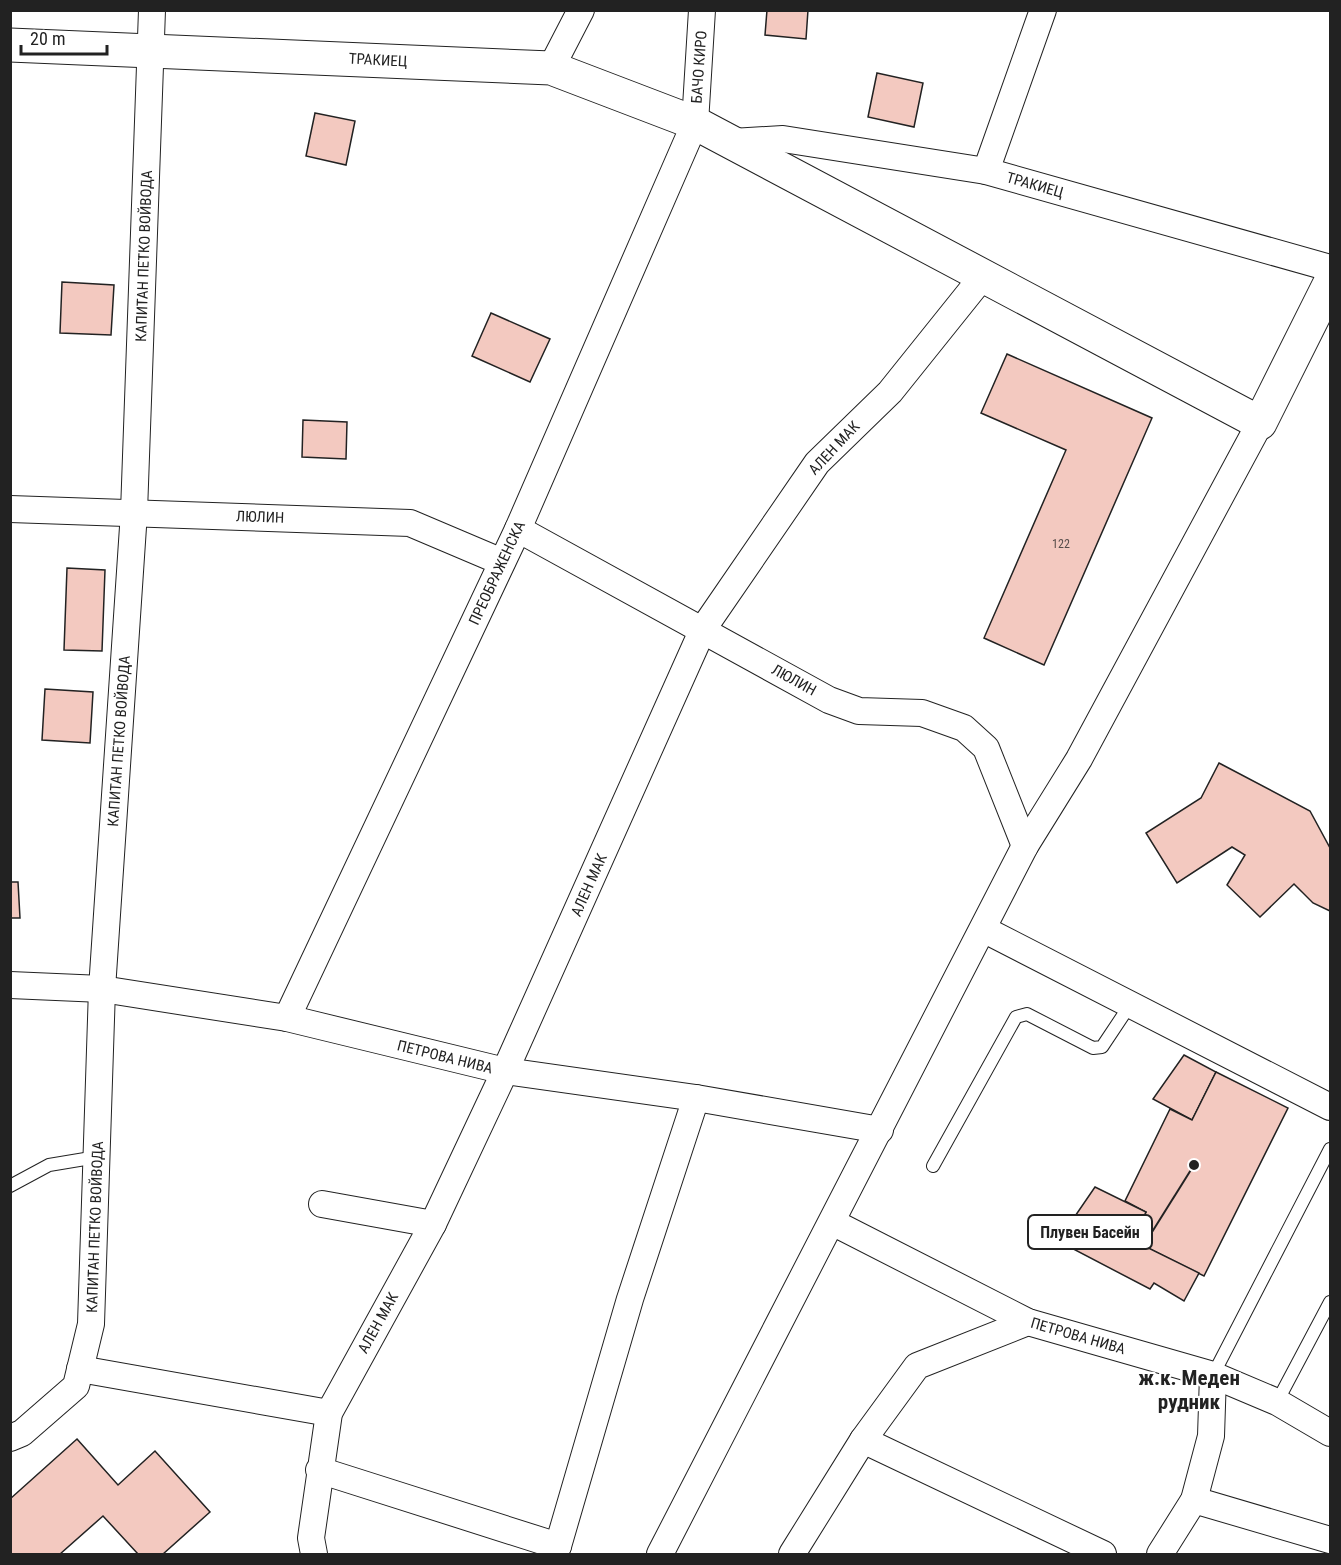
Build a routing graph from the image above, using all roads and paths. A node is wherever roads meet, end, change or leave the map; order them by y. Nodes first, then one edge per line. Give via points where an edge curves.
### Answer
1 (152, 10) edge
2 (581, 10) edge
3 (702, 10) edge
4 (1043, 10) edge
5 (10, 45) edge
6 (152, 50) junction
7 (551, 68) junction
8 (695, 123) junction
9 (732, 142) junction
10 (986, 171) junction
11 (1330, 268) edge
12 (983, 276) junction
13 (1330, 283) edge
14 (1260, 423) junction
15 (10, 508) edge
16 (134, 513) junction
17 (518, 529) junction
18 (502, 562) junction
19 (703, 629) junction
20 (1025, 846) junction
21 (983, 929) junction
22 (10, 985) edge
23 (102, 989) junction
24 (1130, 1005) junction
25 (287, 1018) junction
26 (505, 1071) junction
27 (696, 1098) junction
28 (1330, 1107) edge
29 (880, 1130) junction
30 (1330, 1149) edge
31 (97, 1157) junction
32 (933, 1166) dead end
33 (10, 1186) edge
34 (322, 1204) dead end
35 (832, 1222) junction
36 (433, 1224) junction
37 (1330, 1302) edge
38 (1028, 1322) junction
39 (80, 1369) junction
40 (1213, 1375) junction
41 (1277, 1402) junction
42 (329, 1413) junction
43 (1330, 1433) edge
44 (10, 1438) edge
45 (863, 1440) junction
46 (320, 1470) junction
47 (1194, 1500) junction
48 (1330, 1540) edge
49 (555, 1550) edge
50 (314, 1554) edge
51 (660, 1554) edge
52 (792, 1554) edge
53 (1103, 1554) edge
54 (1160, 1554) edge

1 - 6 street, КАПИТАН ПЕТКО ВОЙВОДА
2 - 7 street
3 - 8 street, БАЧО КИРО
4 - 10 street
5 - 6 street, ТРАКИЕЦ
6 - 7 street, ТРАКИЕЦ
6 - 16 street, КАПИТАН ПЕТКО ВОЙВОДА
7 - 8 street, ТРАКИЕЦ
8 - 9 street, ТРАКИЕЦ
8 - 17 street, ПРЕОБРАЖЕНСКА
9 - 10 street, ТРАКИЕЦ via 783,139
9 - 12 street, ТРАКИЕЦ
10 - 11 street, ТРАКИЕЦ
12 - 14 street, ТРАКИЕЦ
12 - 19 street, АЛЕН МАК via 890,392 817,463
13 - 14 street
14 - 20 street via 1079,759
15 - 16 street, ЛЮЛИН
16 - 18 street, ЛЮЛИН via 410,523
16 - 23 street, КАПИТАН ПЕТКО ВОЙВОДА
17 - 18 street, ПРЕОБРАЖЕНСКА
17 - 19 street, ЛЮЛИН
18 - 25 street, ПРЕОБРАЖЕНСКА
19 - 20 street, ЛЮЛИН via 829,700 859,711 922,713 964,728 986,748
19 - 26 street, АЛЕН МАК
20 - 21 street
21 - 24 street
21 - 29 street
22 - 23 street, ПЕТРОВА НИВА
23 - 25 street, ПЕТРОВА НИВА
23 - 31 street, КАПИТАН ПЕТКО ВОЙВОДА
24 - 28 street
24 - 32 lane via 1102,1047 1093,1048 1027,1014 1016,1017
25 - 26 street, ПЕТРОВА НИВА
26 - 27 street, ПЕТРОВА НИВА
26 - 36 street, АЛЕН МАК
27 - 29 street, ПЕТРОВА НИВА
27 - 49 street via 630,1299
29 - 35 street
30 - 40 lane
31 - 33 lane via 49,1165
31 - 39 street, КАПИТАН ПЕТКО ВОЙВОДА via 91,1324
34 - 36 street
35 - 38 street, ПЕТРОВА НИВА
35 - 51 street
36 - 42 street, АЛЕН МАК
37 - 41 lane
38 - 40 street, ПЕТРОВА НИВА
38 - 45 street via 917,1366
39 - 42 street
39 - 44 street, КАПИТАН ПЕТКО ВОЙВОДА via 76,1386 22,1434
40 - 41 street, ПЕТРОВА НИВА
40 - 47 street via 1210,1436
41 - 43 street, ПЕТРОВА НИВА
42 - 46 street, АЛЕН МАК
45 - 52 street
45 - 53 street
46 - 49 street
46 - 50 street, АЛЕН МАК via 311,1538
47 - 48 street
47 - 54 street

